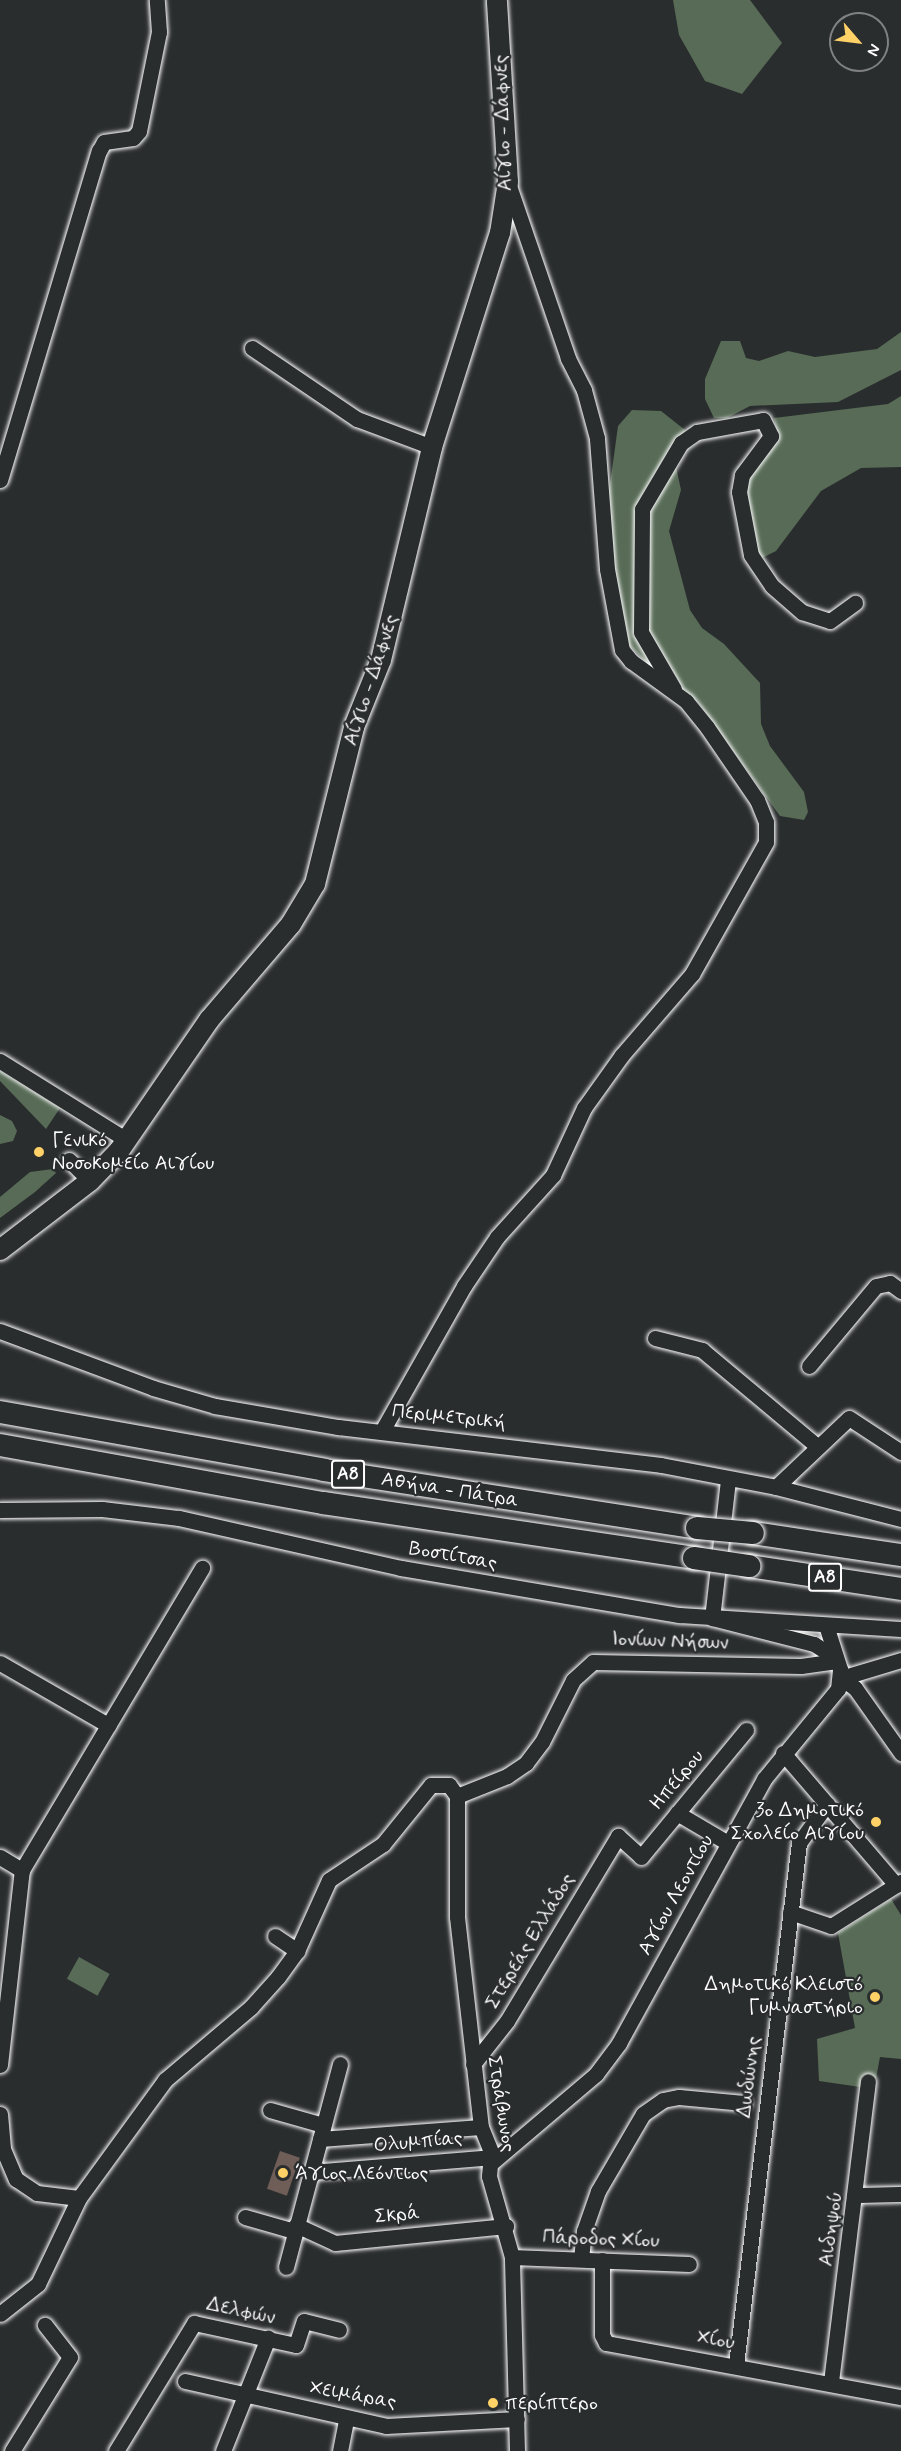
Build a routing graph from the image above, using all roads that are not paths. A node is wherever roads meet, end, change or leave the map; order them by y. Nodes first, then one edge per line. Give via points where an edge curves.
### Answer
1 (157, 0) edge
2 (497, 0) edge
3 (508, 182) junction
4 (252, 348) dead end
5 (432, 447) junction
6 (0, 480) edge
7 (855, 603) dead end
8 (675, 692) junction
9 (0, 1061) edge
10 (127, 1140) junction
11 (69, 1160) dead end
12 (90, 1180) junction
13 (0, 1250) edge
14 (901, 1292) edge
15 (0, 1331) edge
16 (655, 1338) dead end
17 (809, 1366) dead end
18 (0, 1412) edge
19 (382, 1431) junction
20 (0, 1445) edge
21 (818, 1447) junction
22 (901, 1452) edge
23 (728, 1480) junction
24 (776, 1487) junction
25 (0, 1510) edge
26 (901, 1519) edge
27 (901, 1555) edge
28 (202, 1568) dead end
29 (901, 1589) edge
30 (712, 1618) junction
31 (826, 1625) junction
32 (901, 1629) edge
33 (835, 1659) junction
34 (901, 1660) edge
35 (0, 1663) edge
36 (841, 1678) junction
37 (108, 1725) junction
38 (746, 1730) dead end
39 (783, 1753) junction
40 (901, 1753) edge
41 (458, 1796) junction
42 (827, 1804) junction
43 (677, 1814) junction
44 (618, 1836) joint
45 (728, 1843) junction
46 (0, 1857) edge
47 (22, 1870) junction
48 (899, 1884) edge
49 (790, 1912) junction
50 (276, 1936) dead end
51 (297, 1950) junction
52 (340, 2064) dead end
53 (473, 2064) junction
54 (0, 2065) edge
55 (868, 2081) dead end
56 (744, 2103) dead end
57 (270, 2110) dead end
58 (0, 2114) edge
59 (481, 2127) junction
60 (322, 2132) junction
61 (494, 2157) junction
62 (311, 2172) junction
63 (901, 2194) edge
64 (857, 2195) junction
65 (79, 2198) junction
66 (245, 2217) dead end
67 (506, 2226) junction
68 (295, 2228) junction
69 (512, 2257) junction
70 (581, 2259) junction
71 (602, 2260) junction
72 (689, 2264) dead end
73 (286, 2267) dead end
74 (0, 2314) edge
75 (45, 2325) dead end
76 (339, 2330) dead end
77 (268, 2338) junction
78 (736, 2365) junction
79 (185, 2381) dead end
80 (831, 2382) junction
81 (245, 2395) junction
82 (901, 2397) edge
83 (346, 2419) junction
84 (517, 2419) junction
85 (119, 2450) edge
86 (12, 2451) edge
87 (223, 2451) edge
88 (340, 2451) edge
89 (517, 2451) edge

1 - 6 street via 159,32 139,131 133,138 104,142 99,151
2 - 3 main road, Αίγιο - Δάφνες
3 - 5 main road, Αίγιο - Δάφνες via 485,286
3 - 8 street via 568,358 584,390 597,438 606,569 622,650 631,661
4 - 5 street via 357,419
5 - 10 main road, Αίγιο - Δάφνες via 381,660 354,727 315,884 291,924 209,1020
7 - 8 street via 830,621 802,612 772,586 751,555 739,492 742,476 771,436 763,420 697,432 681,442 642,509 640,632
8 - 19 street via 707,727 757,800 766,822 766,842 692,975 622,1055 584,1108 553,1175 497,1237 464,1286
9 - 10 street
10 - 12 main road, Αίγιο - Δάφνες
11 - 12 street
12 - 13 main road, Αίγιο - Δάφνες
14 - 17 street via 890,1283 876,1286
15 - 19 street, Περιμετρική via 153,1388 215,1406
16 - 21 street via 702,1350
18 - 27 highway, Αθήνα - Πάτρα / Α8, bridge via 324,1470 697,1528
19 - 23 street, Περιμετρική via 591,1454
20 - 29 highway, Αθήνα - Πάτρα / Α8, bridge via 322,1503
21 - 22 street via 849,1418
21 - 24 street
23 - 24 street, Περιμετρική
23 - 30 street
24 - 26 street, Περιμετρική
25 - 30 street, Βοστίτσας via 102,1509 179,1518 401,1568
28 - 37 street
30 - 31 street, Βοστίτσας
30 - 33 street via 814,1644
31 - 32 street, Βοστίτσας
31 - 33 street
33 - 36 street
33 - 41 street, Ιονίων Νήσων via 801,1666 592,1662 573,1680 542,1742 526,1763 507,1776
34 - 36 street
35 - 37 street
36 - 39 street, Αγίου Λεοντίου via 836,1692
36 - 40 street via 855,1688
37 - 47 street
38 - 43 street, Ηπείρου
39 - 42 street
39 - 45 street, Αγίου Λεοντίου
41 - 51 street via 449,1785 431,1785 383,1844 333,1876 321,1892
41 - 53 street, Στράβωνος via 457,1917
42 - 48 street
42 - 49 street, Δωδώνης via 799,1843
43 - 44 street, Ηπείρου via 641,1857
43 - 45 street
44 - 53 street, Στερεάς Ελλάδος via 507,2021
45 - 61 street, Αγίου Λεοντίου via 605,2065
46 - 47 street
47 - 54 street
48 - 49 street via 831,1926
49 - 78 street, Δωδώνης
50 - 51 street
51 - 65 street via 251,2007 165,2080
52 - 60 street
53 - 59 street, Στράβωνος
55 - 64 street, Αιδηψού
56 - 70 street via 679,2097 663,2100 643,2114 598,2191 584,2231
57 - 60 street
58 - 65 street via 3,2149 16,2179 37,2193
59 - 60 street
59 - 61 street, Στράβωνος
60 - 62 street
61 - 62 street, Ολυμπίας
61 - 67 street, Στράβωνος via 489,2176
62 - 68 street
63 - 64 street
64 - 80 street, Αιδηψού
65 - 74 street via 38,2284
66 - 68 street, Σκρά
67 - 68 street, Σκρά via 335,2242
67 - 69 street, Στράβωνος
68 - 73 street
69 - 70 street, Πάροδος Χίου
69 - 84 street, Στράβωνος
70 - 71 street, Πάροδος Χίου
71 - 72 street, Πάροδος Χίου
71 - 78 street, Χίου via 602,2335 606,2343
75 - 86 street via 70,2357
76 - 77 street, Δελφών via 304,2321 296,2345
77 - 81 street
77 - 85 street, Δελφών via 194,2323
78 - 80 street, Χίου
79 - 81 street, Χειμάρας
80 - 82 street, Χίου
81 - 83 street, Χειμάρας
81 - 87 street
83 - 84 street, Χειμάρας via 386,2426
83 - 88 street
84 - 89 street, Στράβωνος

